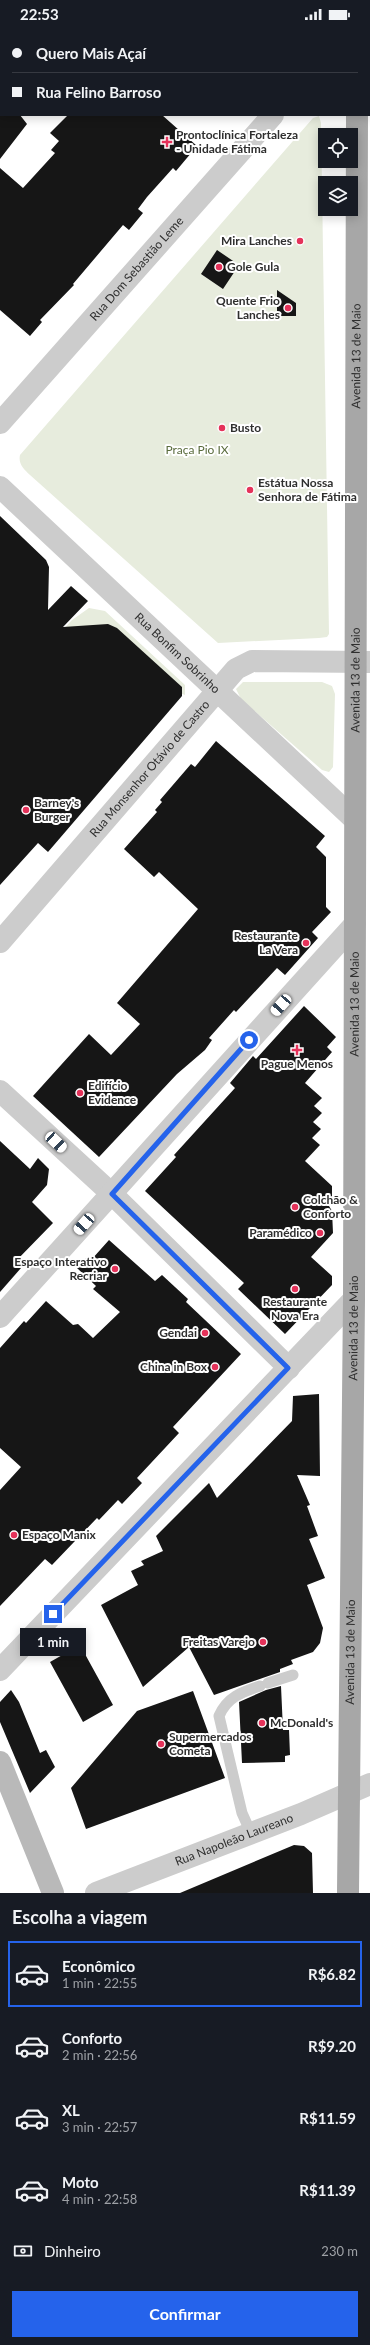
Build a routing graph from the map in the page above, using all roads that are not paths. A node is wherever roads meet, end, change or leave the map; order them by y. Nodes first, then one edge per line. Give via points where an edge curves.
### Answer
1 (357, 116) edge
2 (264, 118) edge
3 (0, 423) edge
4 (0, 487) edge
5 (363, 663) edge
6 (217, 692) junction
7 (354, 819) junction
8 (355, 924) junction
9 (0, 942) edge
10 (0, 1091) edge
11 (112, 1194) junction
12 (354, 1299) junction
13 (0, 1317) edge
14 (288, 1368) junction
15 (0, 1670) edge
16 (293, 1675) dead end
17 (0, 1762) edge
18 (370, 1784) edge
19 (350, 1793) junction
20 (251, 1833) junction
21 (53, 1893) edge
22 (96, 1893) edge
23 (348, 1893) edge

1 - 5 main road, Avenida 13 de Maio
2 - 3 street, Rua Dom Sebastião Leme
4 - 6 street, Rua Bonfim Sobrinho
5 - 6 street, Rua Monsenhor Otávio de Castro via 252,661 236,669
5 - 7 main road, Avenida 13 de Maio
6 - 7 street, Rua Bonfim Sobrinho
6 - 9 street, Rua Monsenhor Otávio de Castro
7 - 8 main road, Avenida 13 de Maio
8 - 11 street
8 - 12 main road, Avenida 13 de Maio
10 - 11 street
11 - 13 street
11 - 14 street
12 - 14 street
12 - 19 main road, Avenida 13 de Maio
14 - 15 street
16 - 20 lane via 245,1690 227,1700 219,1716 242,1813
17 - 21 street
18 - 19 street, Rua Napoleão Laureano
19 - 20 street, Rua Napoleão Laureano
19 - 23 main road, Avenida 13 de Maio
20 - 22 street, Rua Napoleão Laureano

